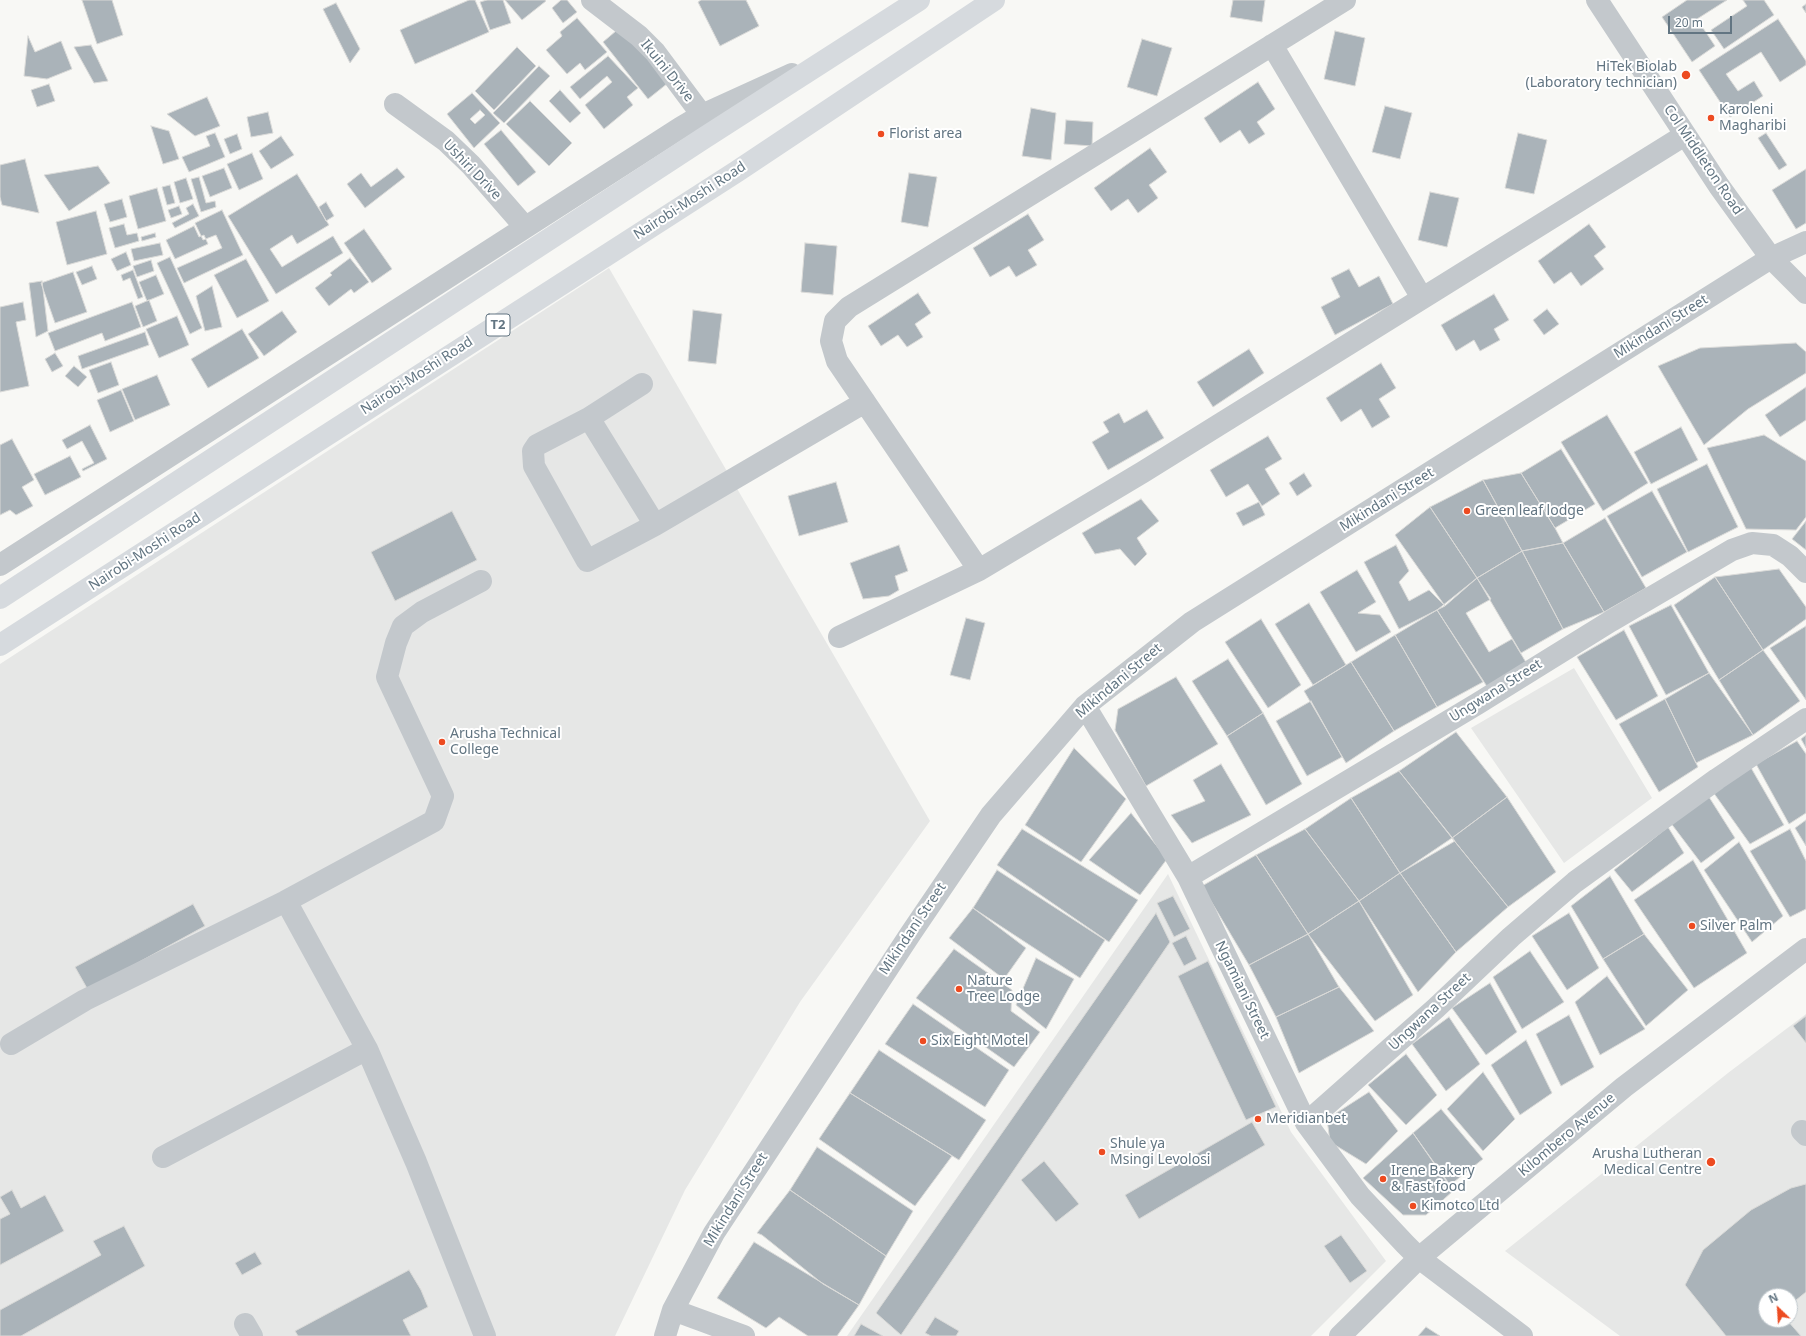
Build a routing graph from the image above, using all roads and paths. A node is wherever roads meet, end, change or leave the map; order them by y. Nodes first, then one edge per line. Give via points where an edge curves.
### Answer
1 (592, 0) edge
2 (919, 0) edge
3 (994, 0) edge
4 (1345, 0) edge
5 (1597, 0) edge
6 (1272, 45) junction
7 (834, 54) junction
8 (395, 104) dead end
9 (702, 115) junction
10 (1685, 135) junction
11 (525, 227) junction
12 (1806, 242) edge
13 (1771, 258) junction
14 (1806, 293) edge
15 (1422, 298) junction
16 (642, 384) dead end
17 (865, 402) junction
18 (589, 418) junction
19 (655, 525) junction
20 (0, 565) edge
21 (979, 570) junction
22 (1806, 572) edge
23 (481, 581) dead end
24 (0, 598) edge
25 (839, 637) dead end
26 (0, 645) edge
27 (1085, 706) junction
28 (1806, 719) edge
29 (1188, 877) junction
30 (286, 901) junction
31 (1806, 949) edge
32 (12, 1044) dead end
33 (367, 1050) junction
34 (1306, 1122) junction
35 (163, 1157) dead end
36 (1419, 1258) junction
37 (673, 1310) junction
38 (485, 1336) edge
39 (665, 1336) edge
40 (744, 1336) edge
41 (1340, 1336) edge
42 (1522, 1336) edge

1 - 9 street, Ikuini Drive via 639,36 655,52
2 - 7 highway
3 - 26 highway, Nairobi-Moshi Road / T2 via 736,172
4 - 6 street
5 - 10 street, Col Middleton Road
6 - 15 street
6 - 17 street via 849,307 835,321 831,341 837,361
7 - 9 street
7 - 24 highway
8 - 11 street, Ushiri Drive via 446,141
9 - 11 street
10 - 13 street, Col Middleton Road
10 - 15 street
11 - 20 street
12 - 13 street, Mikindani Street
13 - 14 street, Col Middleton Road
13 - 27 street, Mikindani Street via 1192,622
15 - 21 street via 1143,472
16 - 18 street
17 - 19 street
17 - 21 street
18 - 19 street
18 - 19 street via 537,445 533,451 534,466 588,561
21 - 25 street
22 - 29 street, Ungwana Street via 1790,556 1773,545 1752,543 1732,550
23 - 30 street via 422,612 403,626 387,677 443,796 434,821
27 - 29 street, Ngamiani Street
27 - 37 street, Mikindani Street via 986,822 714,1233
28 - 34 street, Ungwana Street via 1716,779 1575,882 1511,936 1436,1008
29 - 34 street, Ngamiani Street
30 - 32 street via 85,1000
30 - 33 street
31 - 36 street, Kilombero Avenue via 1624,1087
33 - 35 street
33 - 38 street via 416,1162
34 - 36 street, Ngamiani Street via 1360,1196
36 - 41 street, Kilombero Avenue
36 - 42 street, Ngamiani Street
37 - 39 street, Mikindani Street
37 - 40 street

